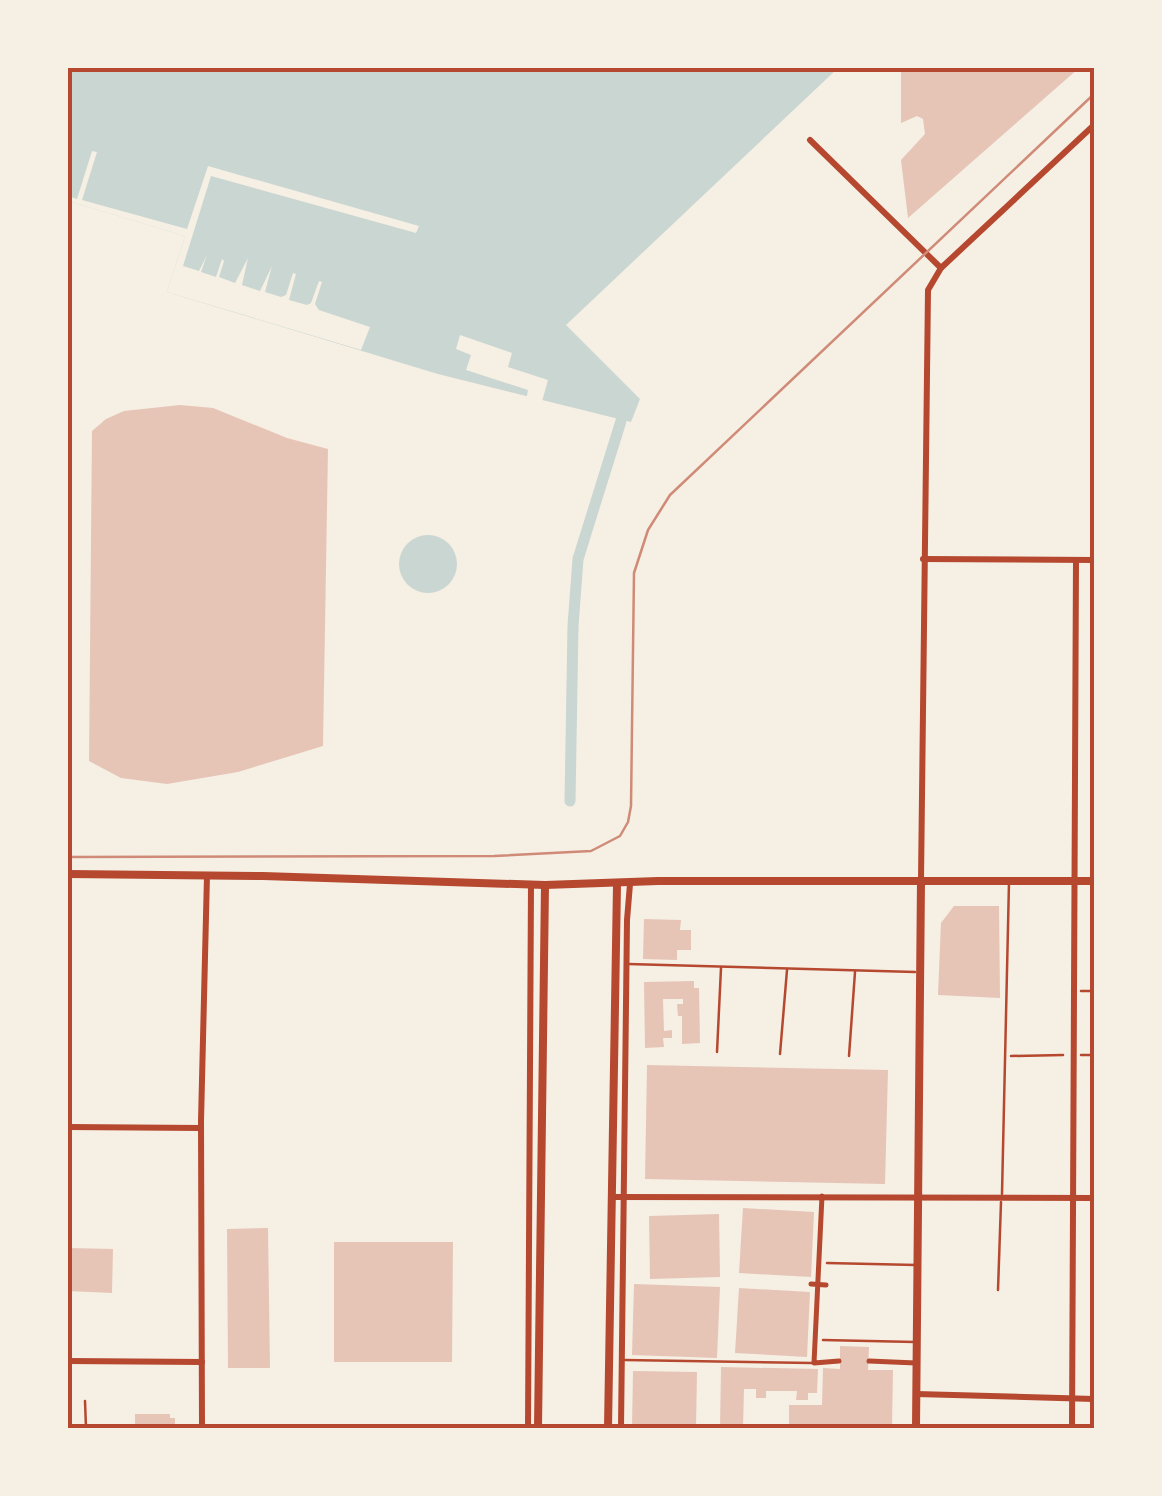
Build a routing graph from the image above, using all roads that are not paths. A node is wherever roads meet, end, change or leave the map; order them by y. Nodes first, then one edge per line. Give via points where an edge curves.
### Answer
1 (1094, 125) edge
2 (810, 140) dead end
3 (941, 268) junction
4 (923, 559) junction
5 (1076, 560) junction
6 (1094, 560) edge
7 (68, 874) edge
8 (207, 875) junction
9 (921, 880) junction
10 (1009, 880) junction
11 (1075, 881) junction
12 (1094, 881) edge
13 (630, 884) junction
14 (531, 885) junction
15 (544, 885) junction
16 (616, 885) junction
17 (627, 964) junction
18 (721, 966) junction
19 (786, 968) junction
20 (855, 970) junction
21 (919, 972) junction
22 (717, 1052) dead end
23 (780, 1054) dead end
24 (849, 1056) dead end
25 (68, 1127) edge
26 (201, 1128) junction
27 (822, 1196) junction
28 (611, 1198) junction
29 (624, 1198) junction
30 (918, 1198) junction
31 (1002, 1198) junction
32 (1074, 1198) junction
33 (1094, 1198) edge
34 (827, 1263) dead end
35 (916, 1265) junction
36 (998, 1290) dead end
37 (823, 1340) dead end
38 (916, 1342) junction
39 (624, 1360) junction
40 (68, 1361) edge
41 (869, 1361) dead end
42 (202, 1362) junction
43 (839, 1362) dead end
44 (814, 1363) junction
45 (916, 1363) junction
46 (916, 1394) junction
47 (1072, 1398) junction
48 (1094, 1399) edge
49 (85, 1401) dead end
50 (86, 1428) edge
51 (202, 1428) edge
52 (528, 1428) edge
53 (538, 1428) edge
54 (608, 1428) edge
55 (621, 1428) edge
56 (916, 1428) edge
57 (1072, 1428) edge

1 - 3 street
2 - 3 street
3 - 4 street via 927,306
4 - 5 street
4 - 9 street
5 - 6 street
5 - 11 street
7 - 8 street
8 - 14 street
8 - 26 street
9 - 10 street
9 - 13 street
9 - 21 street
10 - 11 street
10 - 31 lane
11 - 12 street
11 - 32 street
13 - 16 street
13 - 17 street
14 - 15 street
14 - 52 street
15 - 16 street
15 - 53 street
16 - 28 street
17 - 18 lane
17 - 29 street
18 - 19 lane
18 - 22 lane
19 - 20 lane
19 - 23 lane
20 - 21 lane
20 - 24 lane
21 - 30 street
25 - 26 street
26 - 42 street
27 - 29 street
27 - 30 street
27 - 44 street
28 - 29 street
28 - 54 street
29 - 39 street
30 - 31 street
30 - 35 street
31 - 32 street
31 - 36 lane
32 - 33 street
32 - 47 street
34 - 35 lane
35 - 38 street
37 - 38 lane
38 - 45 street
39 - 44 lane
39 - 55 street
40 - 42 street
41 - 45 street
42 - 51 street
43 - 44 street
45 - 46 street
46 - 47 street
46 - 56 street
47 - 48 street
47 - 57 street
49 - 50 lane

